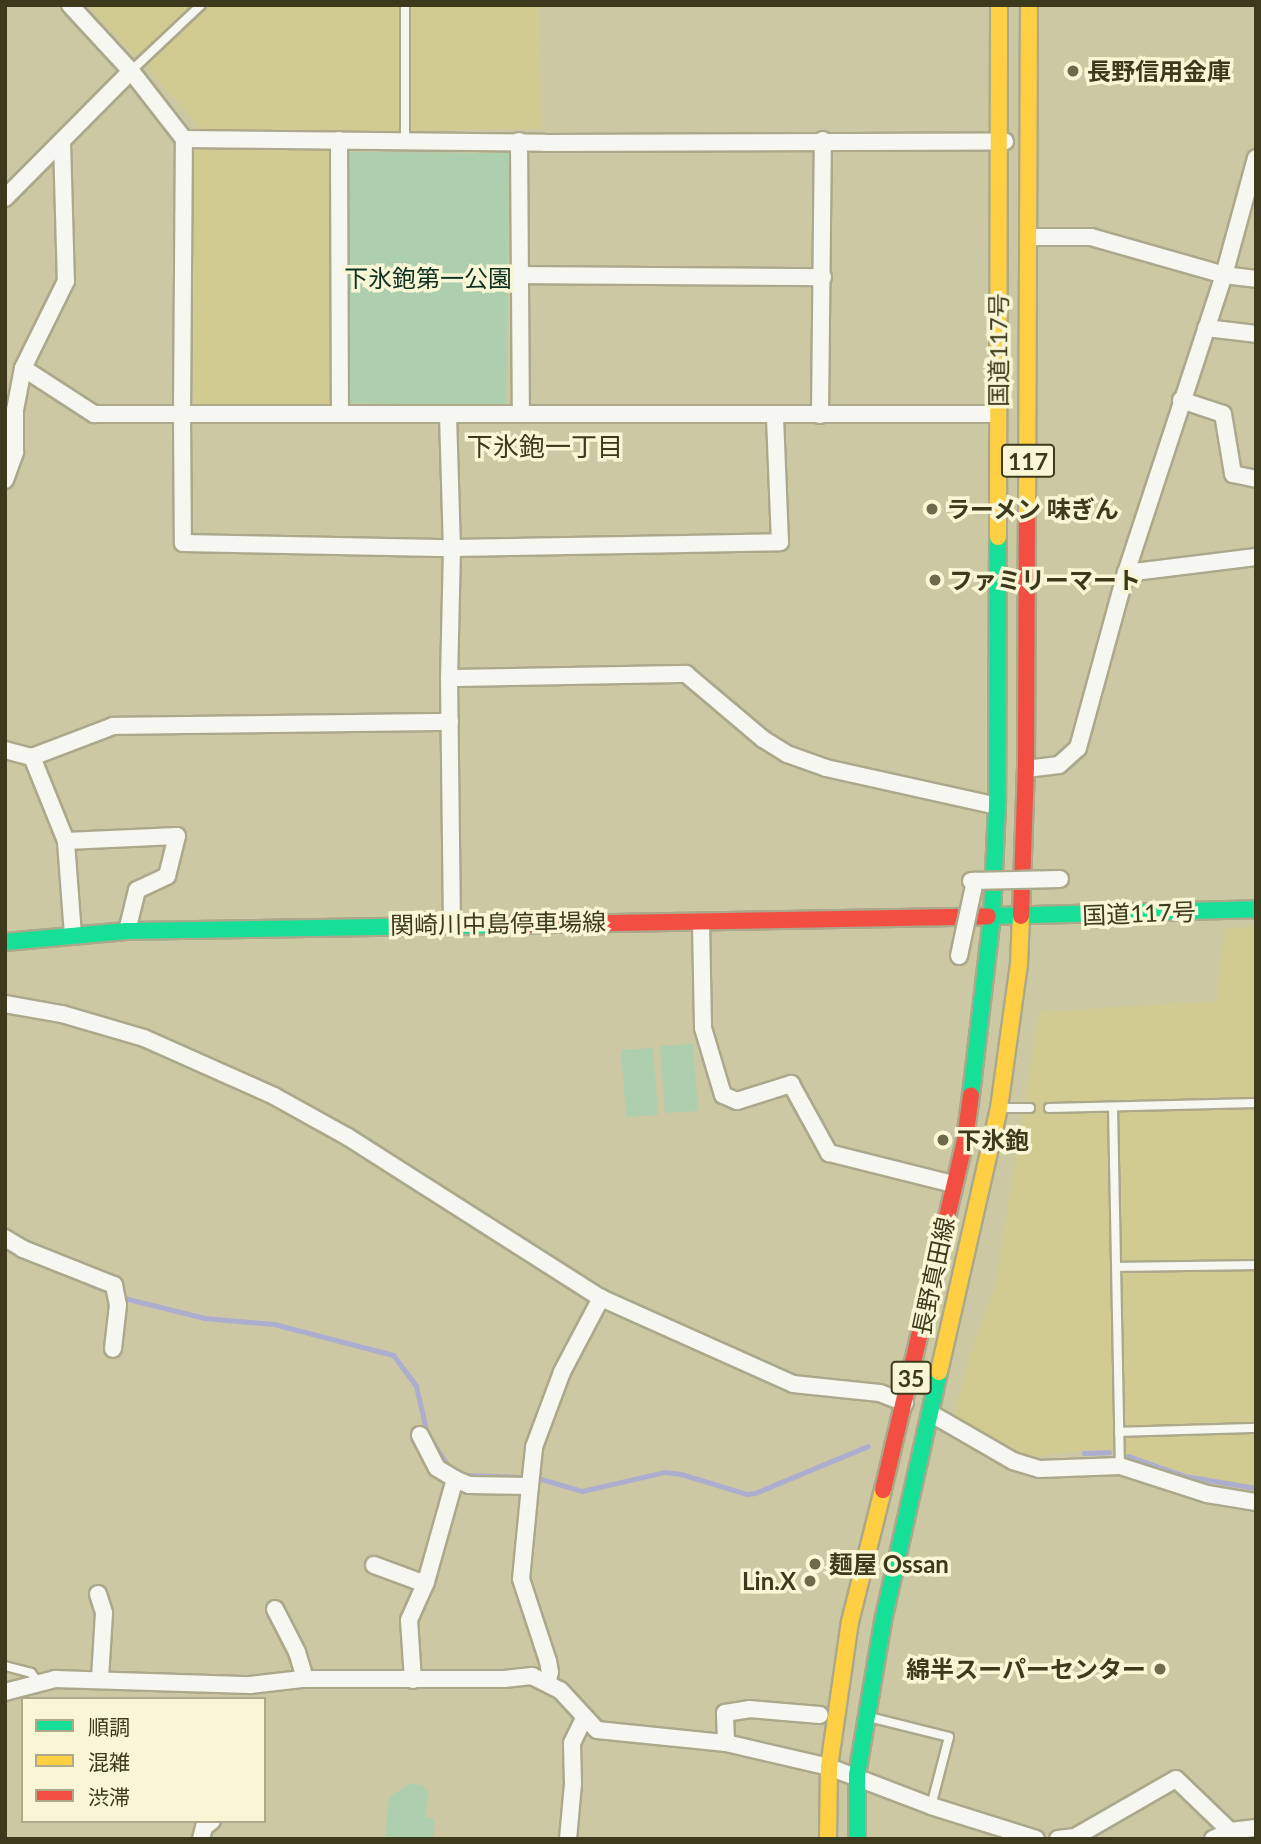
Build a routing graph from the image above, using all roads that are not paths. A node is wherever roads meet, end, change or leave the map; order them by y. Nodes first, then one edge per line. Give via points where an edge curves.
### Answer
1 (70, 5) edge
2 (201, 5) edge
3 (405, 5) edge
4 (999, 5) edge
5 (1029, 5) edge
6 (131, 71) junction
7 (184, 139) junction
8 (339, 140) junction
9 (822, 140) junction
10 (405, 141) junction
11 (519, 141) junction
12 (999, 141) junction
13 (1029, 141) junction
14 (62, 142) junction
15 (1256, 158) edge
16 (5, 198) edge
17 (1028, 237) junction
18 (519, 275) junction
19 (1224, 275) junction
20 (822, 278) junction
21 (1256, 279) edge
22 (1206, 328) junction
23 (1256, 334) edge
24 (23, 368) junction
25 (1181, 400) junction
26 (182, 414) junction
27 (340, 414) junction
28 (521, 414) junction
29 (998, 414) junction
30 (448, 415) junction
31 (820, 415) junction
32 (775, 416) junction
33 (1256, 478) edge
34 (5, 480) edge
35 (452, 548) junction
36 (1256, 557) edge
37 (1126, 573) junction
38 (449, 678) junction
39 (450, 722) junction
40 (5, 750) edge
41 (32, 757) junction
42 (1026, 769) junction
43 (997, 806) junction
44 (66, 841) junction
45 (1060, 879) dead end
46 (1256, 909) edge
47 (992, 916) junction
48 (1021, 916) junction
49 (701, 922) junction
50 (452, 923) junction
51 (127, 931) junction
52 (73, 935) junction
53 (5, 942) edge
54 (959, 956) dead end
55 (5, 1004) edge
56 (1256, 1103) edge
57 (1113, 1107) junction
58 (999, 1108) junction
59 (1030, 1108) dead end
60 (1049, 1108) dead end
61 (953, 1184) junction
62 (5, 1238) edge
63 (1256, 1265) edge
64 (1117, 1267) junction
65 (601, 1298) junction
66 (113, 1349) dead end
67 (905, 1403) junction
68 (930, 1413) junction
69 (1256, 1428) edge
70 (1119, 1432) junction
71 (421, 1435) dead end
72 (1119, 1466) junction
73 (455, 1479) junction
74 (530, 1486) junction
75 (1256, 1502) edge
76 (374, 1565) dead end
77 (425, 1584) junction
78 (98, 1594) dead end
79 (275, 1609) dead end
80 (5, 1666) edge
81 (100, 1678) junction
82 (305, 1679) junction
83 (413, 1680) junction
84 (39, 1683) junction
85 (547, 1683) junction
86 (229, 1691) edge
87 (5, 1692) edge
88 (820, 1715) dead end
89 (867, 1716) junction
90 (584, 1718) junction
91 (726, 1744) junction
92 (829, 1767) junction
93 (856, 1775) junction
94 (931, 1806) junction
95 (209, 1823) edge
96 (1256, 1828) edge
97 (1230, 1831) junction
98 (201, 1839) edge
99 (568, 1839) edge
100 (828, 1839) edge
101 (857, 1839) edge
102 (1035, 1839) edge
103 (1058, 1839) edge
104 (1213, 1839) edge

1 - 6 street
2 - 6 lane
3 - 10 lane
4 - 12 main road, 国道117号 / 117
5 - 13 main road, 国道117号 / 117
6 - 7 street
6 - 14 street
7 - 8 street
7 - 26 street
8 - 10 street
8 - 27 street
9 - 11 street
9 - 12 street
9 - 20 street
10 - 11 street
11 - 18 street
12 - 13 street
12 - 29 main road, 国道117号 / 117
13 - 17 main road, 国道117号 / 117
14 - 16 street
14 - 24 street via 66,281
15 - 19 street
17 - 19 street via 1091,237
17 - 42 main road, 国道117号 / 117
18 - 20 street
18 - 28 street
19 - 21 street
19 - 22 street
20 - 31 street
22 - 23 street
22 - 25 street
24 - 26 street via 94,414
24 - 34 street via 15,410 15,453
25 - 33 street via 1223,414 1233,474
25 - 37 street
26 - 27 street
26 - 35 street via 183,543
27 - 30 street
28 - 30 street
28 - 32 street
29 - 31 street
29 - 43 main road, 国道117号 / 117
30 - 35 street
31 - 32 street
32 - 35 street via 780,542
35 - 38 street
36 - 37 street
37 - 42 street via 1078,748 1059,765
38 - 39 street
38 - 43 street via 686,674 787,754 826,768
39 - 41 street via 113,726
39 - 50 street
40 - 41 street
41 - 44 street
42 - 48 main road, 国道117号 / 117
43 - 47 main road, 国道117号 / 117
44 - 51 street via 177,836 167,876 137,890
44 - 52 street
45 - 54 street, bridge via 973,881
46 - 48 main road, 国道117号
47 - 48 main road, 国道117号
47 - 49 main road, 関崎川中島停車場線
47 - 61 main road, 長野真田線 / 35 via 964,1146
48 - 58 main road, 長野真田線 / 35
49 - 50 main road, 関崎川中島停車場線
49 - 61 street via 703,1028 723,1095 737,1101 791,1084 829,1153
50 - 51 main road, 関崎川中島停車場線
51 - 52 main road, 関崎川中島停車場線
52 - 53 main road, 関崎川中島停車場線
55 - 65 street via 62,1014 144,1038 274,1096 394,1165
56 - 57 lane
57 - 60 lane
57 - 64 lane
58 - 59 lane
58 - 68 main road, 長野真田線 / 35
61 - 67 main road, 長野真田線 / 35
62 - 66 street via 114,1285 118,1298
63 - 64 lane
64 - 70 lane
65 - 67 street via 793,1384 880,1393
65 - 74 street via 562,1372 534,1447
67 - 92 main road, 長野真田線 / 35 via 850,1622
68 - 72 street via 1013,1461 1039,1469
68 - 89 main road, 長野真田線 / 35 via 883,1621
69 - 70 lane
70 - 72 lane
71 - 73 street via 438,1468
72 - 75 street via 1207,1494
73 - 74 street via 469,1485
73 - 77 street
74 - 85 street via 521,1579 548,1661
76 - 77 street
77 - 83 street via 409,1620
78 - 81 street via 104,1613
79 - 82 street
80 - 84 lane via 31,1673
81 - 84 street
81 - 86 street
82 - 83 street
82 - 86 street
83 - 85 street via 532,1676
84 - 87 street
85 - 90 street via 560,1690
88 - 91 street via 749,1709 724,1713
89 - 93 main road, 長野真田線 / 35
89 - 94 lane via 949,1737
90 - 91 street via 597,1730
90 - 99 street via 572,1743
91 - 92 street
92 - 93 street
92 - 100 main road, 長野真田線 / 35
93 - 94 street
93 - 101 main road, 長野真田線 / 35
94 - 102 street
95 - 98 street
96 - 97 street
97 - 103 street via 1176,1779 1075,1837
97 - 104 street

